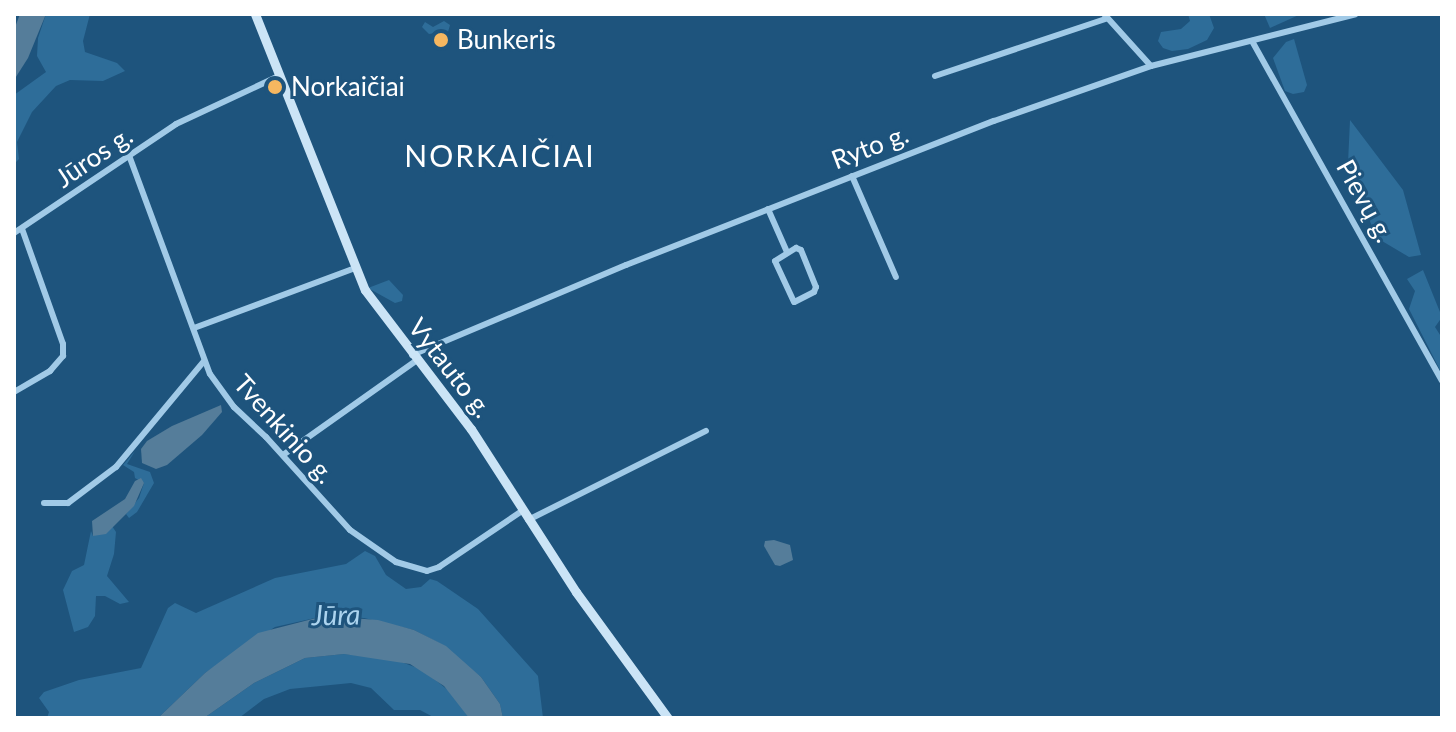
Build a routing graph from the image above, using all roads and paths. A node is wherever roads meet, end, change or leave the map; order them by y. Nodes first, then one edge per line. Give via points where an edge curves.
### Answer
1 (255, 14) edge
2 (1356, 14) edge
3 (1106, 16) edge
4 (1252, 41) junction
5 (1151, 66) junction
6 (279, 76) junction
7 (935, 76) dead end
8 (130, 158) junction
9 (852, 176) junction
10 (768, 209) junction
11 (22, 229) junction
12 (14, 233) edge
13 (787, 252) junction
14 (355, 268) junction
15 (896, 277) dead end
16 (194, 328) junction
17 (414, 358) junction
18 (204, 361) junction
19 (1442, 381) edge
20 (14, 392) edge
21 (706, 431) dead end
22 (283, 455) junction
23 (44, 503) dead end
24 (525, 515) junction
25 (668, 718) edge

1 - 6 main road, Vytauto g.
2 - 4 street, Ryto g.
3 - 5 street
3 - 7 street
4 - 5 street, Ryto g.
4 - 19 street, Pievų g.
5 - 9 street, Ryto g.
6 - 8 street, Jūros g. via 185,119
6 - 14 main road, Vytauto g.
8 - 11 street, Jūros g.
8 - 16 street, Tvenkinio g.
9 - 10 street, Ryto g.
9 - 15 street
10 - 13 street
10 - 17 street, Ryto g.
11 - 12 street, Jūros g.
11 - 20 street via 63,356 50,371
13 - 13 street via 801,250 816,287 794,302 775,261
14 - 16 street
14 - 17 main road, Vytauto g. via 373,303
16 - 18 street, Tvenkinio g.
17 - 22 street, Ryto g.
17 - 24 main road, Vytauto g. via 471,429
18 - 22 street, Tvenkinio g. via 226,398
18 - 23 street via 116,467 68,503
21 - 24 street, Tvenkinio g.
22 - 24 street, Tvenkinio g. via 350,530 417,571 439,567
24 - 25 main road, Vytauto g.

